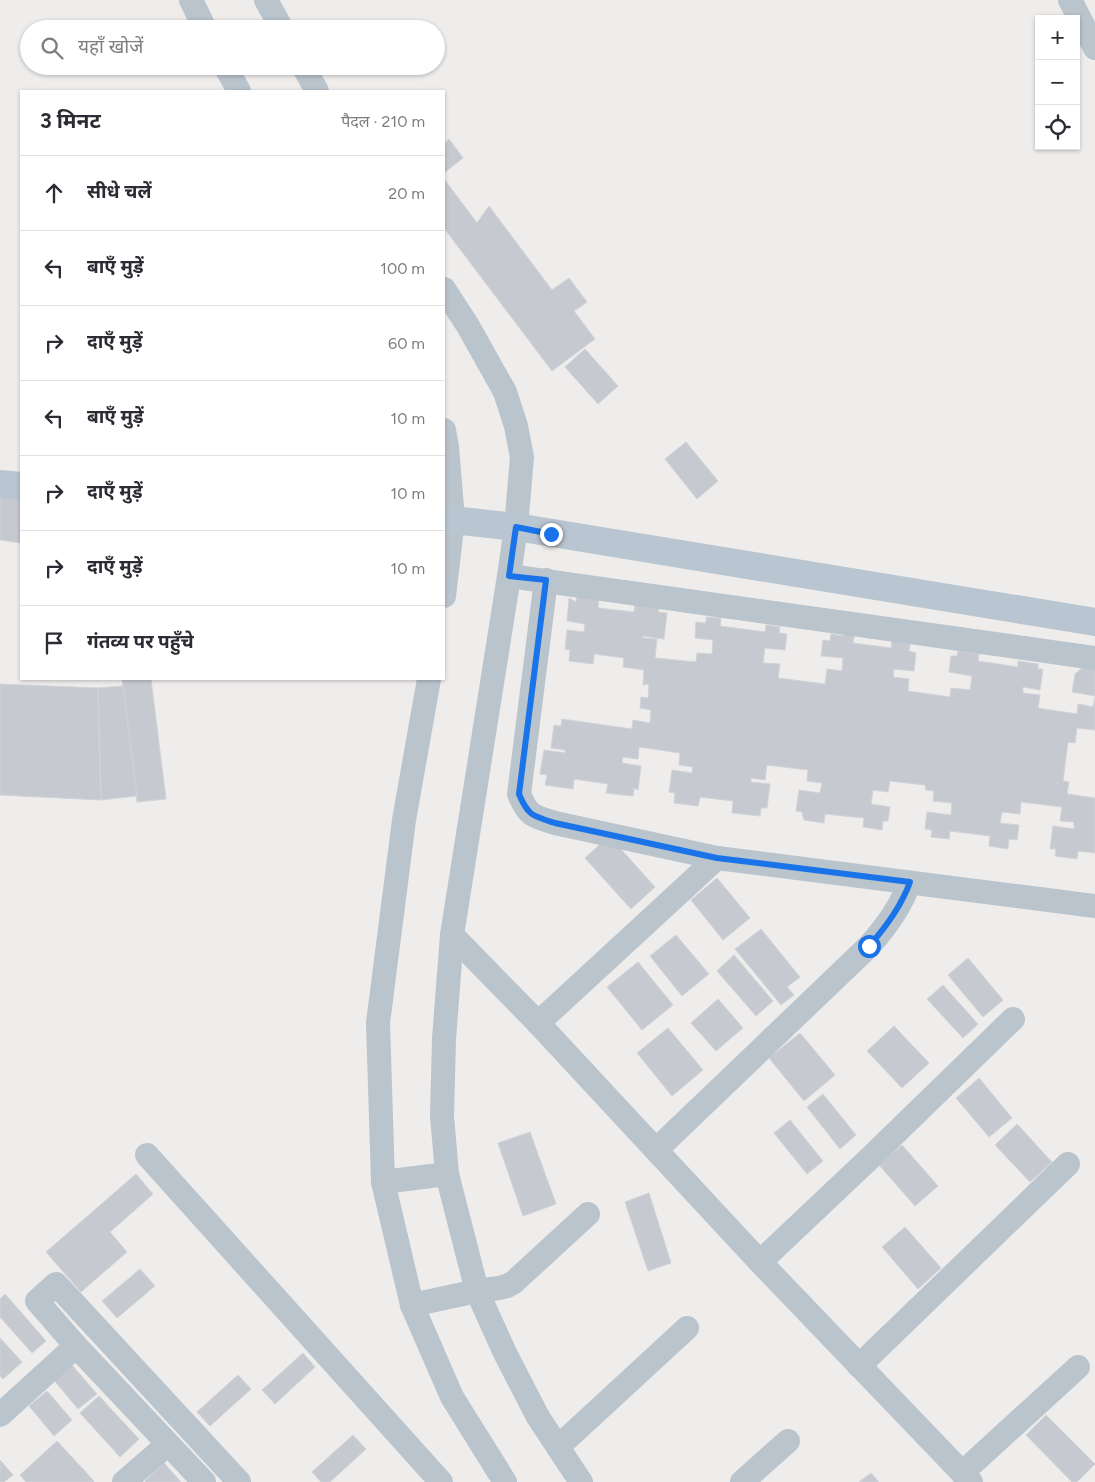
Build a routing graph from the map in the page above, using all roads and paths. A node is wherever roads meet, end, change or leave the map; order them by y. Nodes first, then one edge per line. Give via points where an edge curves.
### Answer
1 (191, 0) edge
2 (266, 0) edge
3 (1070, 0) edge
4 (201, 20) edge
5 (277, 20) edge
6 (1095, 48) edge
7 (230, 75) edge
8 (308, 75) edge
9 (237, 90) edge
10 (316, 90) edge
11 (445, 291) edge
12 (445, 436) edge
13 (0, 484) edge
14 (20, 486) edge
15 (448, 519) edge
16 (516, 527) junction
17 (509, 576) junction
18 (445, 577) edge
19 (546, 580) junction
20 (1095, 622) edge
21 (1095, 658) edge
22 (429, 680) edge
23 (717, 858) junction
24 (910, 882) junction
25 (1095, 906) edge
26 (452, 935) junction
27 (1013, 1019) dead end
28 (538, 1023) junction
29 (656, 1150) junction
30 (146, 1155) dead end
31 (1068, 1164) dead end
32 (447, 1174) junction
33 (383, 1182) junction
34 (588, 1214) dead end
35 (760, 1262) junction
36 (477, 1291) junction
37 (412, 1305) junction
38 (687, 1328) dead end
39 (76, 1346) junction
40 (859, 1366) junction
41 (1078, 1367) dead end
42 (0, 1415) edge
43 (788, 1441) dead end
44 (168, 1444) junction
45 (558, 1447) junction
46 (967, 1477) edge
47 (124, 1482) edge
48 (204, 1482) edge
49 (239, 1482) edge
50 (441, 1482) edge
51 (505, 1482) edge
52 (581, 1482) edge
53 (742, 1482) edge

1 - 4 street
2 - 5 street
3 - 6 street
7 - 9 street
8 - 10 street
11 - 16 street via 505,392 516,426 522,457
12 - 15 street
13 - 14 street
15 - 16 street
15 - 18 street
16 - 17 street
16 - 20 street
17 - 19 street
17 - 26 street
19 - 21 street
19 - 23 street via 519,794 524,807 532,815 555,823
22 - 33 street via 404,820 378,1023
23 - 24 street
23 - 28 street
24 - 25 street
24 - 29 street via 904,899 869,946
26 - 28 street
26 - 32 street via 442,1116
27 - 35 street
28 - 29 street
29 - 35 street
30 - 50 street
31 - 40 street
32 - 33 street
32 - 36 street
33 - 37 street
34 - 36 street via 514,1282
35 - 40 street
36 - 37 street
36 - 45 street via 538,1417
37 - 51 street via 452,1397
38 - 45 street
39 - 42 street
39 - 44 street
39 - 49 street via 37,1301 56,1284
40 - 46 street
41 - 46 street
43 - 53 street
44 - 47 street
44 - 48 street
45 - 52 street

